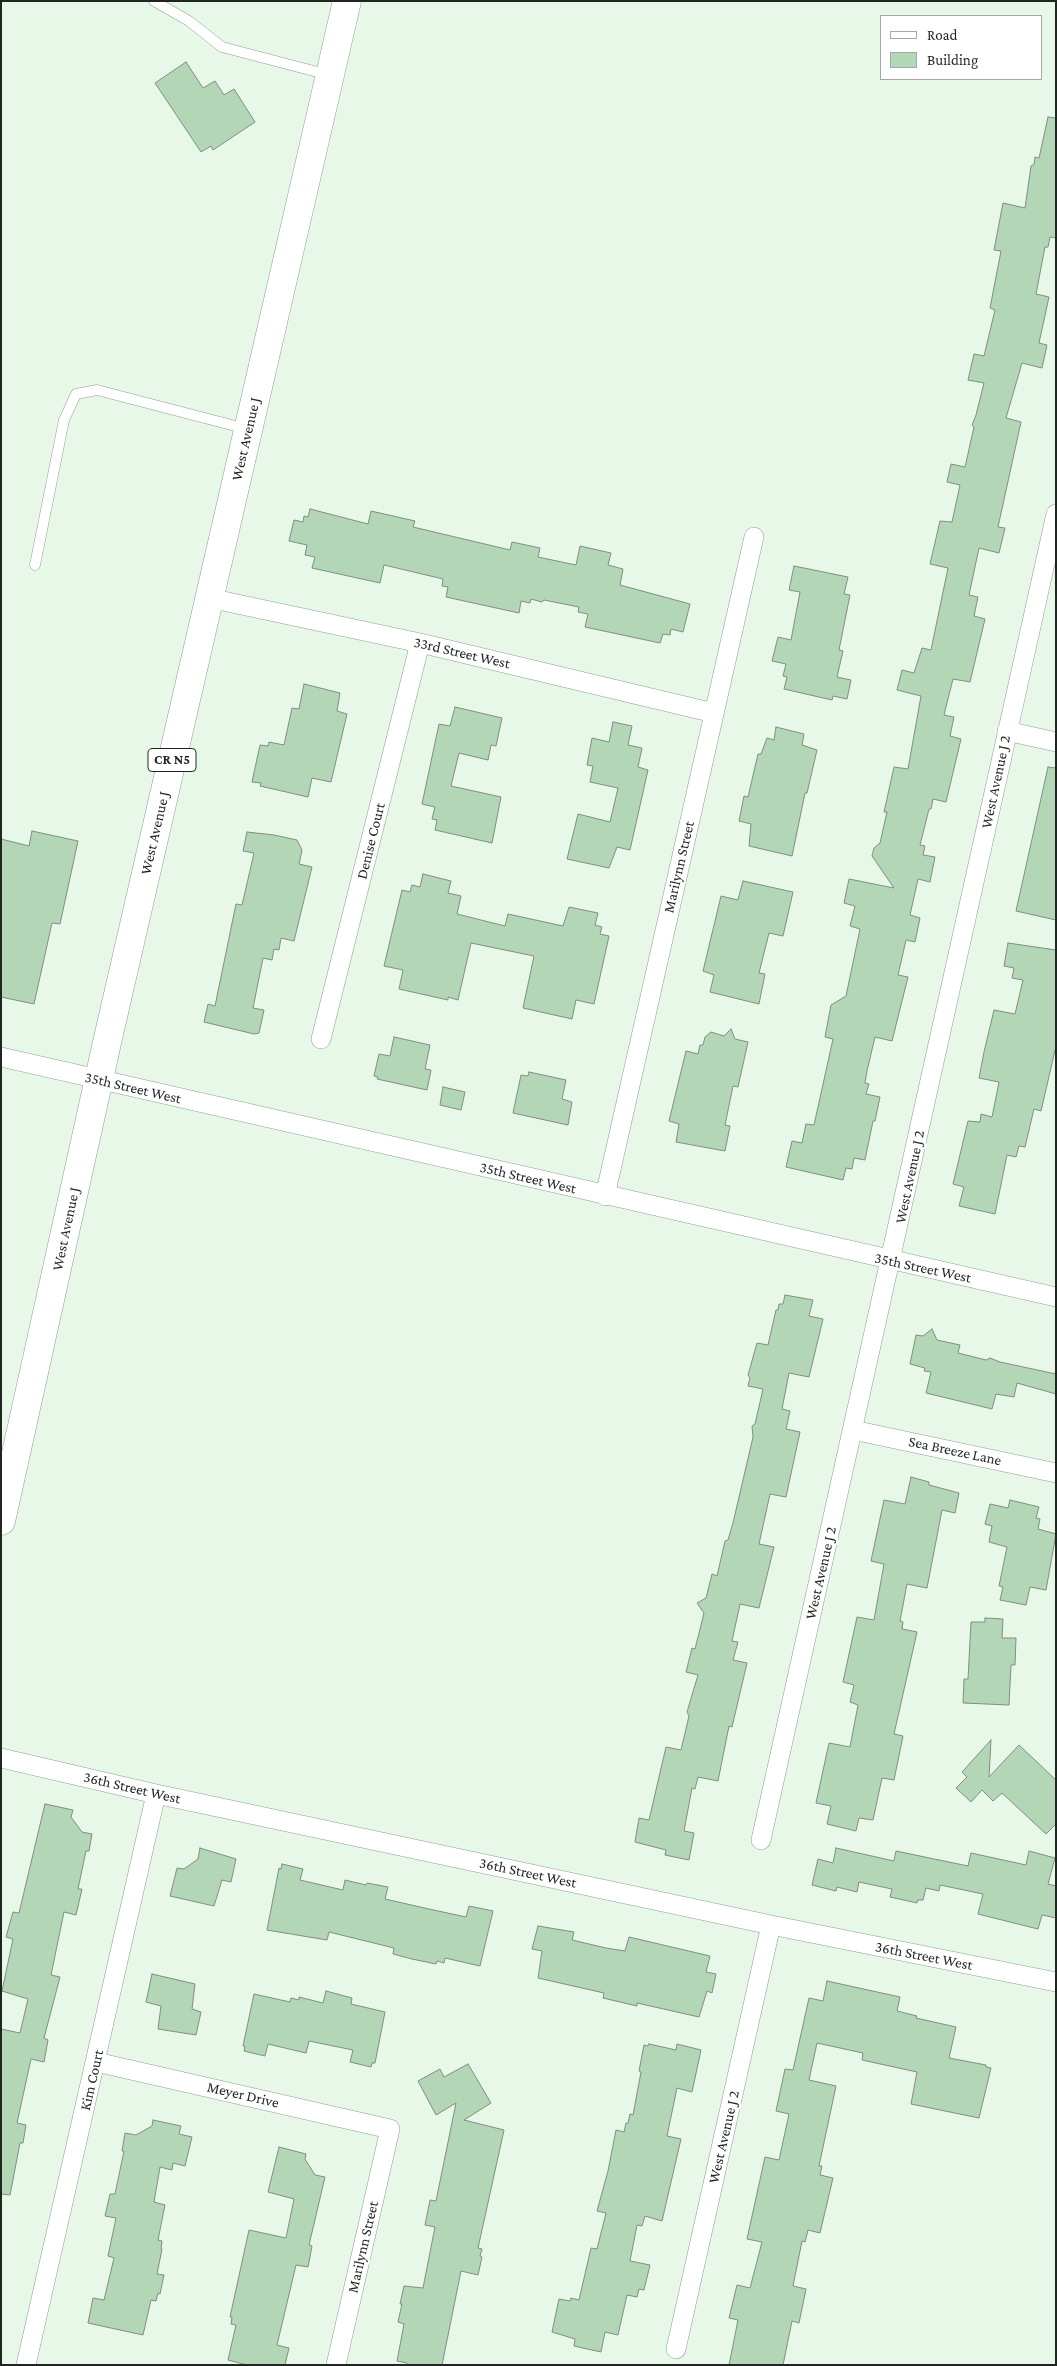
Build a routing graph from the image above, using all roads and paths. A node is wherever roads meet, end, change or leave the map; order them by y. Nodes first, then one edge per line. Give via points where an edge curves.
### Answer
1 (154, 1) edge
2 (347, 1) edge
3 (330, 76) junction
4 (248, 429) junction
5 (1056, 514) edge
6 (754, 537) dead end
7 (35, 565) dead end
8 (209, 598) junction
9 (420, 643) junction
10 (714, 713) junction
11 (1007, 732) junction
12 (1056, 742) edge
13 (321, 1039) dead end
14 (1, 1057) edge
15 (99, 1080) junction
16 (605, 1196) junction
17 (892, 1261) junction
18 (1056, 1297) edge
19 (853, 1430) junction
20 (1056, 1473) edge
21 (1, 1520) edge
22 (1, 1758) edge
23 (156, 1794) junction
24 (761, 1840) dead end
25 (771, 1925) junction
26 (1056, 1982) edge
27 (96, 2062) junction
28 (390, 2129) joint
29 (676, 2349) dead end
30 (26, 2365) edge
31 (336, 2365) edge

1 - 3 lane via 189,21 222,47
2 - 3 main road, West Avenue J / CR N5
3 - 4 main road, West Avenue J / CR N5
4 - 7 lane via 97,390 76,394 64,420
4 - 8 main road, West Avenue J / CR N5
5 - 11 street, West Avenue J 2
6 - 10 street, Marilynn Street
8 - 9 street, 33rd Street West
8 - 15 main road, West Avenue J / CR N5
9 - 10 street, 33rd Street West
9 - 13 street, Denise Court
10 - 16 street, Marilynn Street
11 - 12 street
11 - 17 street, West Avenue J 2
14 - 15 street, 35th Street West
15 - 16 street, 35th Street West
15 - 21 main road, West Avenue J / CR N5 via 13,1447
16 - 17 street, 35th Street West
17 - 18 street, 35th Street West
17 - 19 street, West Avenue J 2
19 - 20 street, Sea Breeze Lane
19 - 24 street, West Avenue J 2
22 - 23 street, 36th Street West
23 - 25 street, 36th Street West
23 - 27 street, Kim Court
25 - 26 street, 36th Street West
25 - 29 street, West Avenue J 2
27 - 28 street, Meyer Drive
27 - 30 street, Kim Court
28 - 31 street, Marilynn Street

